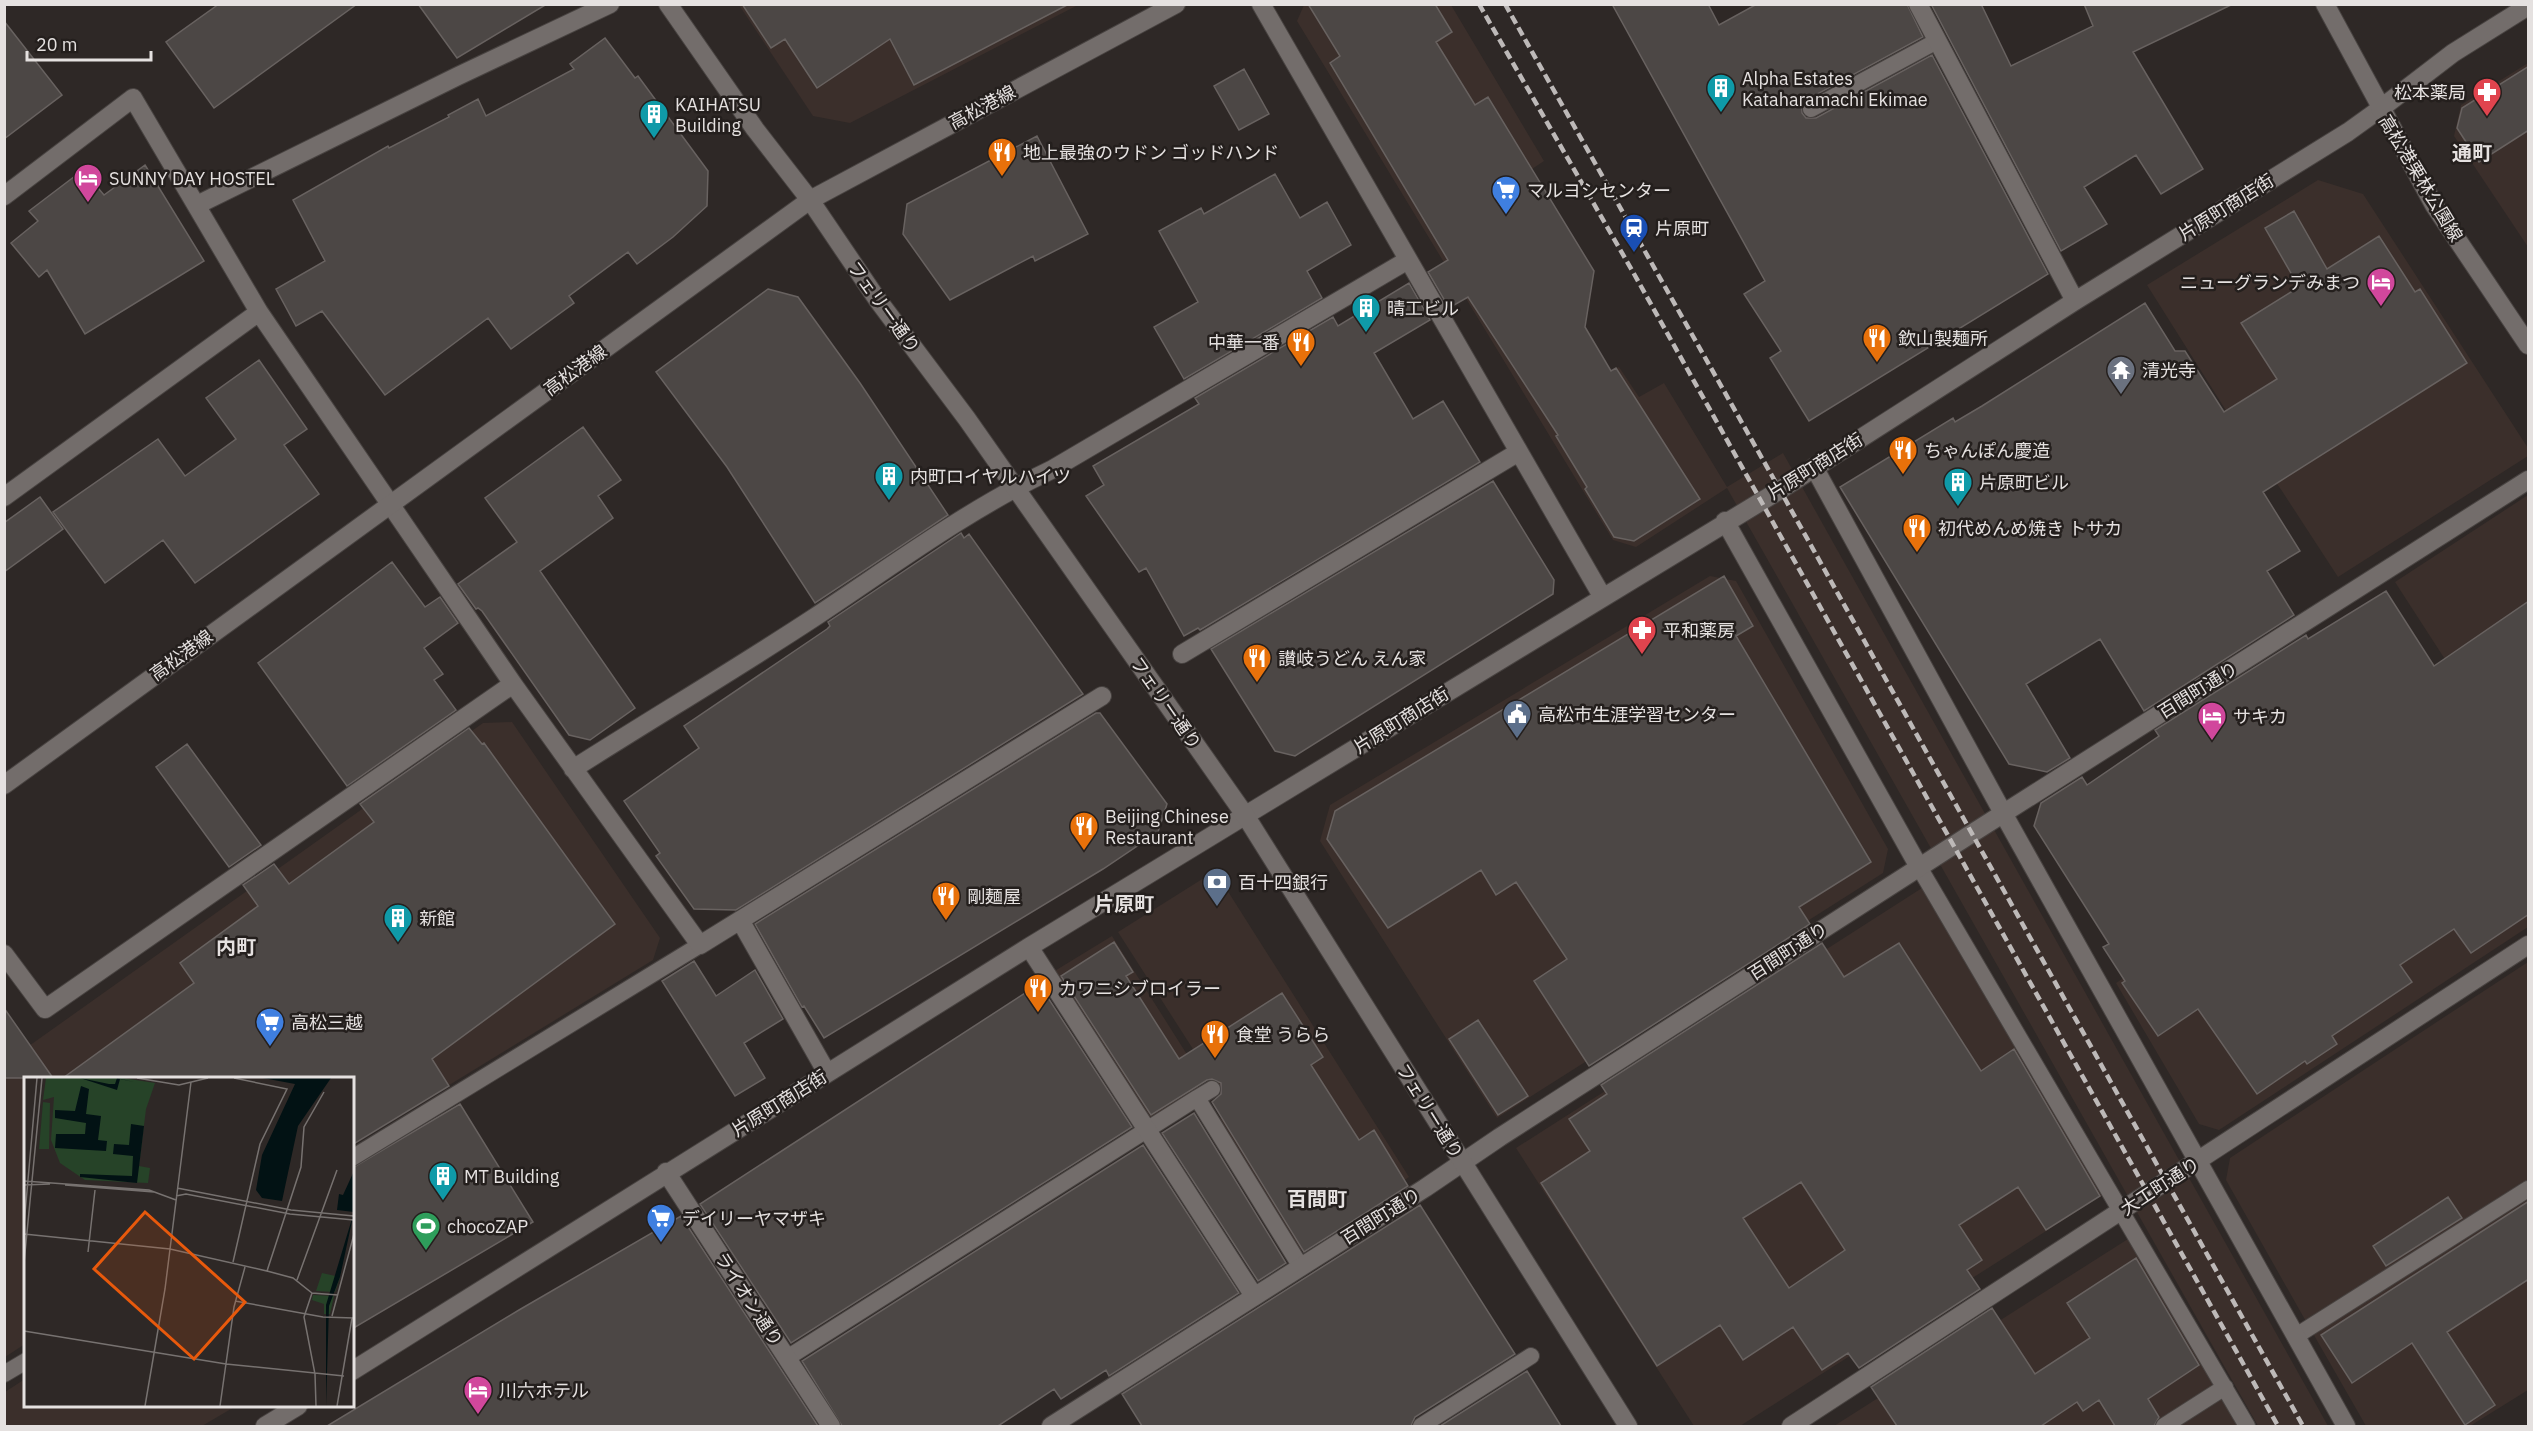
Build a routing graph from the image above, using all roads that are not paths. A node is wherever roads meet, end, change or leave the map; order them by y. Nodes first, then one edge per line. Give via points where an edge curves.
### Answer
1 (610, 4) edge
2 (668, 4) edge
3 (1176, 4) edge
4 (1261, 4) edge
5 (1918, 4) edge
6 (2325, 4) edge
7 (2529, 6) edge
8 (1937, 41) junction
9 (1811, 109) dead end
10 (2380, 109) junction
11 (4, 196) edge
12 (810, 200) junction
13 (197, 205) junction
14 (1408, 260) junction
15 (2075, 301) junction
16 (259, 312) junction
17 (2529, 345) edge
18 (1517, 453) junction
19 (1814, 467) junction
20 (2529, 480) edge
21 (1014, 488) junction
22 (4, 497) edge
23 (389, 503) junction
24 (1725, 521) junction
25 (1602, 596) junction
26 (1182, 654) dead end
27 (513, 684) junction
28 (1102, 696) dead end
29 (573, 770) junction
30 (4, 784) edge
31 (2003, 813) junction
32 (1245, 815) junction
33 (1919, 867) junction
34 (740, 920) junction
35 (700, 945) junction
36 (2529, 945) edge
37 (1029, 947) junction
38 (4, 954) edge
39 (827, 1073) junction
40 (1212, 1089) dead end
41 (1197, 1098) junction
42 (1148, 1130) junction
43 (354, 1157) edge
44 (2198, 1161) junction
45 (1462, 1162) junction
46 (666, 1172) junction
47 (2529, 1189) edge
48 (2122, 1210) junction
49 (1301, 1267) junction
50 (1254, 1296) junction
51 (2296, 1336) junction
52 (1531, 1356) dead end
53 (787, 1358) junction
54 (24, 1362) edge
55 (354, 1370) edge
56 (4, 1374) edge
57 (2225, 1387) junction
58 (296, 1407) edge
59 (265, 1426) edge
60 (831, 1426) edge
61 (1051, 1426) edge
62 (1421, 1426) edge
63 (1628, 1426) edge
64 (1791, 1426) edge
65 (2164, 1426) edge
66 (2247, 1426) edge
67 (2346, 1426) edge

1 - 13 street
2 - 12 street, フェリー通り
3 - 12 street, 高松港線
4 - 14 street
5 - 8 street
6 - 10 street, 高松港栗林公園線
7 - 10 street, 片原町商店街 via 2453,53
8 - 9 lane
8 - 15 street
10 - 15 street, 片原町商店街
10 - 17 street, 高松港栗林公園線 via 2434,205
11 - 13 street via 133,98
12 - 21 street, フェリー通り
12 - 23 street, 高松港線
13 - 16 street
14 - 18 street
14 - 21 street
15 - 19 street, 片原町商店街
16 - 22 street
16 - 23 street
18 - 25 street
18 - 26 street
19 - 24 street, 片原町商店街
19 - 31 street
20 - 31 street, 百間町通り
21 - 29 street
21 - 32 street, フェリー通り
23 - 27 street
23 - 30 street, 高松港線
24 - 25 street, 片原町商店街
24 - 33 street
25 - 32 street, 片原町商店街
27 - 29 street
27 - 38 street via 45,1009
28 - 34 street
29 - 35 street
31 - 33 street, 百間町通り
31 - 44 street
32 - 37 street, 片原町商店街
32 - 45 street, フェリー通り
33 - 45 street, 百間町通り
33 - 48 lane
34 - 35 street
34 - 39 street
35 - 43 lane
36 - 44 street, 大工町通り
37 - 39 street, 片原町商店街
37 - 42 street
39 - 46 street, 片原町商店街
40 - 41 lane
41 - 42 lane
41 - 49 lane
42 - 50 street
42 - 53 lane
44 - 48 street, 大工町通り
44 - 51 street
45 - 49 street, 百間町通り
45 - 63 street, フェリー通り
46 - 53 street, ライオン通り
46 - 55 street, 片原町商店街
47 - 51 lane
48 - 57 lane
48 - 64 street, 大工町通り
49 - 50 street, 百間町通り
50 - 61 street, 百間町通り
51 - 67 street
52 - 62 lane
53 - 60 street, ライオン通り
54 - 56 lane
57 - 65 lane
57 - 66 lane
58 - 59 street

